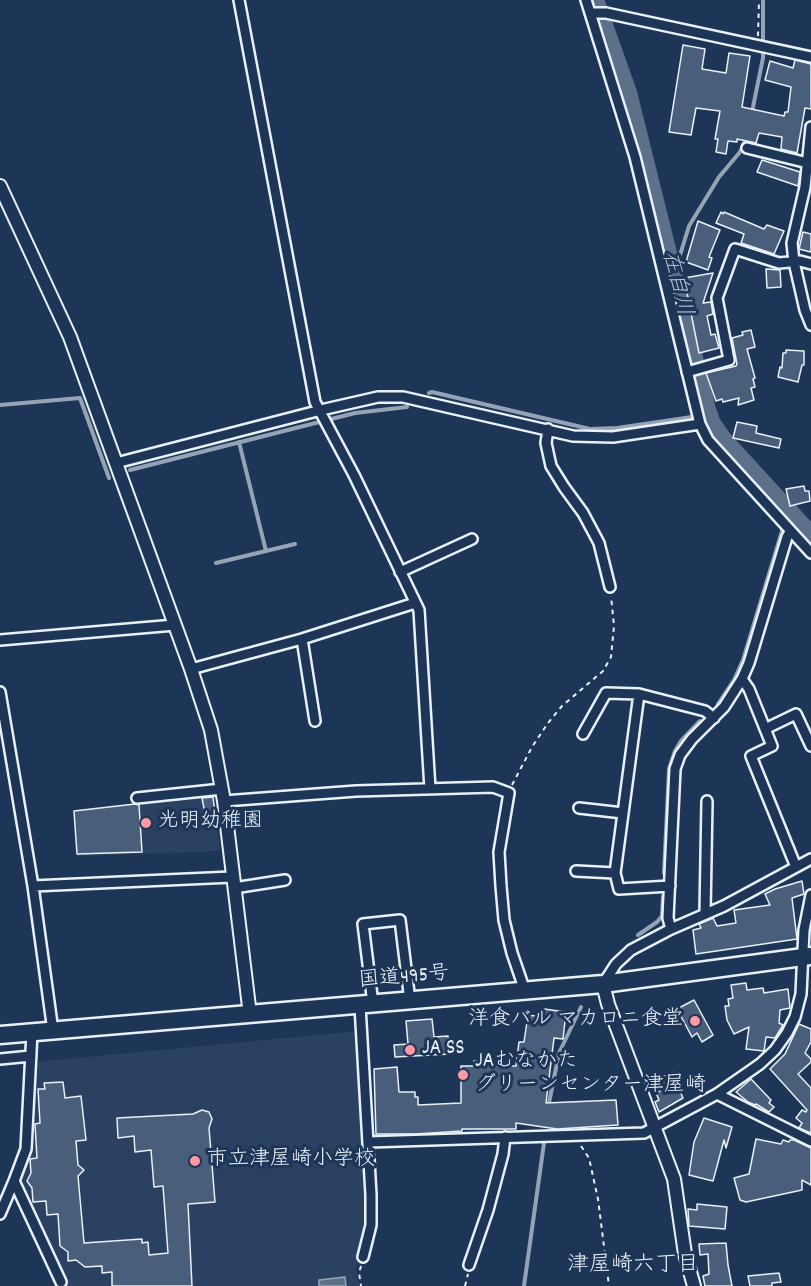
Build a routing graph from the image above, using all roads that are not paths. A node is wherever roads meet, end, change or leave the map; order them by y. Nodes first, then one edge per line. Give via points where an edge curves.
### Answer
1 (239, 0) edge
2 (586, 0) edge
3 (590, 13) junction
4 (811, 57) edge
5 (811, 128) edge
6 (747, 148) dead end
7 (808, 163) junction
8 (0, 186) edge
9 (794, 262) junction
10 (811, 264) edge
11 (811, 325) edge
12 (687, 372) junction
13 (321, 410) junction
14 (700, 424) junction
15 (548, 429) junction
16 (116, 463) junction
17 (790, 532) junction
18 (472, 539) dead end
19 (811, 554) edge
20 (400, 572) junction
21 (610, 587) road end
22 (415, 603) junction
23 (175, 625) junction
24 (302, 639) junction
25 (0, 640) edge
26 (191, 669) junction
27 (742, 679) junction
28 (0, 692) edge
29 (639, 694) junction
30 (714, 718) junction
31 (315, 721) dead end
32 (765, 729) junction
33 (583, 734) dead end
34 (811, 746) edge
35 (430, 789) junction
36 (223, 795) junction
37 (137, 798) dead end
38 (707, 801) dead end
39 (579, 808) dead end
40 (623, 813) junction
41 (811, 859) edge
42 (796, 867) junction
43 (576, 871) dead end
44 (615, 873) junction
45 (285, 880) dead end
46 (233, 882) junction
47 (33, 886) junction
48 (670, 886) junction
49 (811, 895) edge
50 (705, 913) junction
51 (671, 929) junction
52 (807, 956) edge
53 (603, 984) junction
54 (525, 991) junction
55 (410, 1001) junction
56 (366, 1005) junction
57 (250, 1015) junction
58 (53, 1031) junction
59 (32, 1032) junction
60 (0, 1035) edge
61 (32, 1056) junction
62 (0, 1059) edge
63 (717, 1094) junction
64 (655, 1126) junction
65 (505, 1137) junction
66 (811, 1141) edge
67 (369, 1142) junction
68 (14, 1181) junction
69 (0, 1214) edge
70 (363, 1257) road end
71 (469, 1265) dead end
72 (61, 1282) dead end
73 (694, 1286) edge

1 - 13 street via 315,402
2 - 3 street
3 - 4 street via 606,13
3 - 12 street via 635,156
5 - 7 street
6 - 7 street
7 - 9 street via 792,243
8 - 16 street via 70,337
9 - 10 street
9 - 11 street
9 - 12 street via 779,263 735,249 717,298 729,360
12 - 14 street
13 - 15 street via 378,397 403,397
13 - 16 street
13 - 20 street
14 - 15 street via 613,437 573,436
14 - 17 street via 708,440
15 - 21 street via 546,443 551,466 599,543
16 - 23 street
17 - 19 street
17 - 27 street
18 - 20 street
20 - 22 street
22 - 24 street
22 - 35 street via 420,620
23 - 25 street
23 - 26 street
24 - 26 street
24 - 31 street
26 - 36 street via 211,730
27 - 30 street
27 - 32 street
28 - 47 street
29 - 30 street via 705,711
29 - 33 street via 606,693
29 - 40 street
30 - 48 street via 686,747 675,769
32 - 34 street via 796,714
32 - 42 street via 772,746 752,756
35 - 36 street
35 - 54 street via 492,787 509,793 500,852 501,886 504,920
36 - 37 street
36 - 46 street
38 - 50 street
39 - 40 street
40 - 44 street
41 - 42 street
42 - 50 street
43 - 44 street
44 - 48 street via 620,890
45 - 46 street
46 - 47 street
46 - 57 street
47 - 58 street
48 - 51 street
49 - 52 street via 804,930
50 - 51 street
51 - 53 street via 631,950
52 - 53 highway, 国道495号
52 - 63 street via 801,994 787,1033 759,1064
53 - 54 highway, 国道495号
53 - 64 street
54 - 55 highway, 国道495号
55 - 56 highway, 国道495号
55 - 56 street via 400,920 363,924
56 - 57 highway, 国道495号
56 - 67 street
57 - 58 highway, 国道495号
58 - 59 highway, 国道495号
59 - 60 highway, 国道495号
59 - 61 street
61 - 62 street
61 - 68 street via 26,1149
63 - 64 street
63 - 66 street
64 - 65 street via 644,1133
64 - 73 street via 674,1179
65 - 67 street
65 - 71 street via 488,1210
67 - 70 street via 371,1225
68 - 69 street
68 - 72 street

